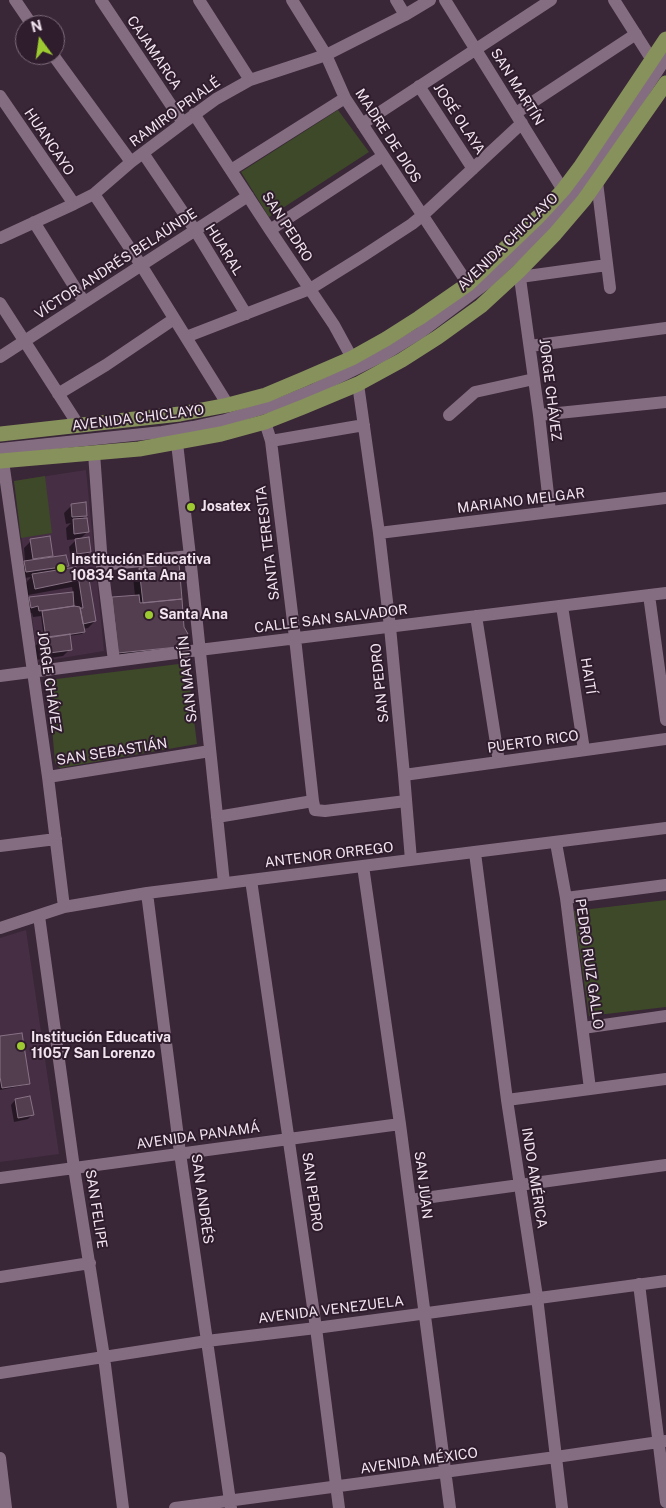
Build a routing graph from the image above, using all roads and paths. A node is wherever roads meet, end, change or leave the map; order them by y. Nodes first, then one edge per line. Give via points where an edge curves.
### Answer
1 (15, 0) edge
2 (100, 0) edge
3 (199, 0) edge
4 (292, 0) edge
5 (396, 0) edge
6 (430, 0) edge
7 (445, 0) edge
8 (551, 0) edge
9 (614, 0) edge
10 (25, 15) edge
11 (406, 15) junction
12 (636, 34) junction
13 (666, 39) edge
14 (476, 49) junction
15 (326, 55) junction
16 (659, 59) edge
17 (60, 65) edge
18 (250, 80) junction
19 (419, 86) junction
20 (665, 89) edge
21 (0, 96) edge
22 (345, 98) junction
23 (194, 114) junction
24 (519, 118) junction
25 (183, 123) junction
26 (362, 124) junction
27 (143, 153) junction
28 (383, 156) junction
29 (131, 162) junction
30 (473, 169) junction
31 (231, 170) junction
32 (597, 182) junction
33 (564, 190) junction
34 (94, 194) junction
35 (248, 196) junction
36 (74, 204) junction
37 (423, 215) junction
38 (34, 222) junction
39 (195, 230) junction
40 (270, 230) junction
41 (0, 238) edge
42 (140, 265) junction
43 (607, 265) junction
44 (520, 274) junction
45 (468, 284) junction
46 (610, 288) dead end
47 (310, 289) junction
48 (84, 302) junction
49 (0, 303) edge
50 (246, 314) junction
51 (174, 319) junction
52 (666, 328) edge
53 (186, 337) junction
54 (25, 340) junction
55 (530, 346) junction
56 (0, 357) edge
57 (352, 358) junction
58 (534, 379) junction
59 (358, 384) junction
60 (58, 394) junction
61 (666, 402) edge
62 (228, 405) junction
63 (448, 415) dead end
64 (539, 415) junction
65 (265, 422) junction
66 (364, 425) junction
67 (79, 426) junction
68 (0, 434) edge
69 (271, 441) junction
70 (177, 443) junction
71 (94, 453) junction
72 (1, 457) edge
73 (666, 498) edge
74 (550, 512) junction
75 (379, 534) junction
76 (190, 556) junction
77 (102, 565) junction
78 (666, 593) edge
79 (649, 596) junction
80 (562, 606) junction
81 (476, 616) junction
82 (390, 627) junction
83 (295, 638) junction
84 (199, 650) junction
85 (114, 661) junction
86 (33, 672) junction
87 (0, 676) edge
88 (666, 720) edge
89 (666, 739) edge
90 (584, 750) junction
91 (210, 751) junction
92 (499, 762) junction
93 (404, 775) junction
94 (48, 777) junction
95 (406, 801) junction
96 (314, 805) junction
97 (217, 817) junction
98 (666, 828) edge
99 (56, 839) junction
100 (556, 843) junction
101 (0, 846) edge
102 (475, 853) junction
103 (411, 860) junction
104 (363, 866) junction
105 (251, 880) junction
106 (224, 883) junction
107 (666, 885) edge
108 (148, 893) junction
109 (566, 898) junction
110 (64, 907) junction
111 (39, 916) junction
112 (0, 928) edge
113 (666, 1016) edge
114 (583, 1028) junction
115 (666, 1078) edge
116 (590, 1089) junction
117 (507, 1100) junction
118 (400, 1124) junction
119 (289, 1139) junction
120 (180, 1153) junction
121 (666, 1165) edge
122 (74, 1168) junction
123 (0, 1178) edge
124 (520, 1185) junction
125 (410, 1200) junction
126 (90, 1263) junction
127 (0, 1277) edge
128 (666, 1281) edge
129 (639, 1284) junction
130 (537, 1297) junction
131 (424, 1314) junction
132 (316, 1328) junction
133 (207, 1340) junction
134 (104, 1357) junction
135 (0, 1373) edge
136 (662, 1442) edge
137 (556, 1457) junction
138 (0, 1458) edge
139 (444, 1472) junction
140 (336, 1487) junction
141 (666, 1502) edge
142 (230, 1504) edge
143 (6, 1508) edge
144 (123, 1508) edge
145 (175, 1508) edge
146 (339, 1508) edge
147 (450, 1508) edge
148 (562, 1508) edge

1 - 10 street
2 - 25 street, CAJAMARCA
3 - 18 street
4 - 15 street, MADRE DE DIOS
5 - 11 street
6 - 11 street, RAMIRO PRIALÉ
7 - 14 street, SAN MARTÍN
8 - 14 street
9 - 12 street
11 - 15 street, RAMIRO PRIALÉ
12 - 16 street
12 - 24 street
13 - 16 main road, AVENIDA CHICLAYO
14 - 19 street
14 - 24 street, SAN MARTÍN
15 - 18 street, RAMIRO PRIALÉ
15 - 22 street, MADRE DE DIOS
16 - 33 main road, AVENIDA CHICLAYO
16 - 72 street, AVENIDA CHICLAYO via 587,178 563,208 488,282 420,333 384,355 281,403 224,420
17 - 29 street
18 - 23 street, RAMIRO PRIALÉ
19 - 26 street
19 - 30 street, JOSÉ OLAYA
20 - 32 main road, AVENIDA CHICLAYO
21 - 36 street, HUANCAYO
22 - 26 street, MADRE DE DIOS
22 - 31 street
23 - 25 street, RAMIRO PRIALÉ
23 - 31 street, SAN PEDRO
24 - 30 street
24 - 33 street, SAN MARTÍN
25 - 27 street, RAMIRO PRIALÉ
26 - 28 street, MADRE DE DIOS
27 - 29 street, RAMIRO PRIALÉ
27 - 39 street, HUARAL
28 - 37 street, MADRE DE DIOS
28 - 40 street
29 - 34 street, RAMIRO PRIALÉ
30 - 37 street
31 - 35 street, SAN PEDRO
32 - 43 street
32 - 44 main road, AVENIDA CHICLAYO
33 - 45 main road, AVENIDA CHICLAYO
34 - 36 street, RAMIRO PRIALÉ
34 - 42 street
35 - 39 street, VÍCTOR ANDRÉS BELAÚNDE
35 - 40 street, SAN PEDRO
36 - 38 street, RAMIRO PRIALÉ
37 - 45 street, MADRE DE DIOS
37 - 47 street
38 - 41 street, RAMIRO PRIALÉ
38 - 48 street
39 - 42 street, VÍCTOR ANDRÉS BELAÚNDE
39 - 50 street, HUARAL
40 - 47 street, SAN PEDRO
42 - 48 street, VÍCTOR ANDRÉS BELAÚNDE
42 - 51 street
43 - 44 street
43 - 46 street
44 - 55 street, JORGE CHÁVEZ
44 - 59 main road, AVENIDA CHICLAYO via 438,337
45 - 57 main road, AVENIDA CHICLAYO
47 - 50 street
47 - 57 street, SAN PEDRO
48 - 54 street, VÍCTOR ANDRÉS BELAÚNDE
49 - 54 street
50 - 53 street
51 - 53 street
51 - 60 street
52 - 55 street
53 - 62 street
54 - 56 street, VÍCTOR ANDRÉS BELAÚNDE
54 - 60 street
55 - 58 street, JORGE CHÁVEZ
57 - 62 main road, AVENIDA CHICLAYO via 266,395
58 - 63 street via 475,392
58 - 64 street, JORGE CHÁVEZ
59 - 65 main road, AVENIDA CHICLAYO
59 - 66 street, SAN PEDRO
60 - 67 street
61 - 64 street
62 - 67 main road, AVENIDA CHICLAYO
64 - 74 street, JORGE CHÁVEZ
65 - 69 street, SANTA TERESITA
65 - 70 main road, AVENIDA CHICLAYO
66 - 69 street
66 - 75 street, SAN PEDRO
67 - 68 main road, AVENIDA CHICLAYO
69 - 83 street, SANTA TERESITA
70 - 71 main road, AVENIDA CHICLAYO
70 - 76 street, SAN MARTÍN
71 - 72 main road, AVENIDA CHICLAYO
71 - 77 street
72 - 86 street, JORGE CHÁVEZ
73 - 74 street, MARIANO MELGAR
74 - 75 street, MARIANO MELGAR
75 - 82 street, SAN PEDRO
76 - 77 street
76 - 84 street, SAN MARTÍN
77 - 85 street
78 - 79 street, CALLE SAN SALVADOR
79 - 80 street, CALLE SAN SALVADOR
79 - 88 street
80 - 81 street, CALLE SAN SALVADOR
80 - 90 street, HAITÍ
81 - 82 street, CALLE SAN SALVADOR
81 - 92 street
82 - 83 street, CALLE SAN SALVADOR
82 - 93 street, SAN PEDRO
83 - 84 street, CALLE SAN SALVADOR
83 - 96 street, SANTA TERESITA
84 - 85 street, CALLE SAN SALVADOR
84 - 91 street, SAN MARTÍN
85 - 86 street, CALLE SAN SALVADOR
86 - 87 street, CALLE SAN SALVADOR
86 - 94 street, JORGE CHÁVEZ
89 - 90 street, PUERTO RICO
90 - 92 street, PUERTO RICO
91 - 94 street, SAN SEBASTIÁN
91 - 97 street, SAN MARTÍN
92 - 93 street, PUERTO RICO
93 - 95 street, SAN PEDRO
94 - 99 street, JORGE CHÁVEZ
95 - 96 street via 325,811
95 - 103 street, SAN PEDRO
96 - 97 street
97 - 106 street, SAN MARTÍN
98 - 100 street, ANTENOR ORREGO
99 - 101 street
99 - 110 street, JORGE CHÁVEZ
100 - 102 street, ANTENOR ORREGO
100 - 109 street, PEDRO RUIZ GALLO
102 - 103 street, ANTENOR ORREGO
102 - 117 street, INDO AMÉRICA
103 - 104 street, ANTENOR ORREGO
104 - 105 street, ANTENOR ORREGO
104 - 118 street, SAN JUAN
105 - 106 street, ANTENOR ORREGO
105 - 119 street, SAN PEDRO
106 - 108 street, ANTENOR ORREGO
107 - 109 street
108 - 110 street, ANTENOR ORREGO
108 - 120 street, SAN ANDRÉS
109 - 114 street, PEDRO RUIZ GALLO
110 - 111 street, ANTENOR ORREGO
111 - 112 street, ANTENOR ORREGO
111 - 122 street, SAN FELIPE
113 - 114 street
114 - 116 street, PEDRO RUIZ GALLO
115 - 116 street
116 - 117 street
117 - 124 street, INDO AMÉRICA
118 - 119 street, AVENIDA PANAMÁ
118 - 125 street, SAN JUAN
119 - 120 street, AVENIDA PANAMÁ
119 - 132 street, SAN PEDRO
120 - 122 street, AVENIDA PANAMÁ
120 - 133 street, SAN ANDRÉS
121 - 124 street
122 - 123 street, AVENIDA PANAMÁ
122 - 126 street, SAN FELIPE
124 - 125 street
124 - 130 street, INDO AMÉRICA
125 - 131 street, SAN JUAN
126 - 127 street
126 - 134 street, SAN FELIPE
128 - 129 street, AVENIDA VENEZUELA
129 - 130 street, AVENIDA VENEZUELA
129 - 136 street
130 - 131 street, AVENIDA VENEZUELA
130 - 137 street, INDO AMÉRICA
131 - 132 street, AVENIDA VENEZUELA
131 - 139 street, SAN JUAN
132 - 133 street, AVENIDA VENEZUELA
132 - 140 street, SAN PEDRO
133 - 134 street, AVENIDA VENEZUELA
133 - 142 street, SAN ANDRÉS
134 - 135 street, AVENIDA VENEZUELA
134 - 144 street, SAN FELIPE
136 - 137 street, AVENIDA MÉXICO
136 - 141 street
137 - 139 street, AVENIDA MÉXICO
137 - 148 street, INDO AMÉRICA
138 - 143 street
139 - 140 street, AVENIDA MÉXICO
139 - 147 street, SAN JUAN
140 - 142 street, AVENIDA MÉXICO
140 - 146 street, SAN PEDRO
142 - 145 street, AVENIDA MÉXICO

